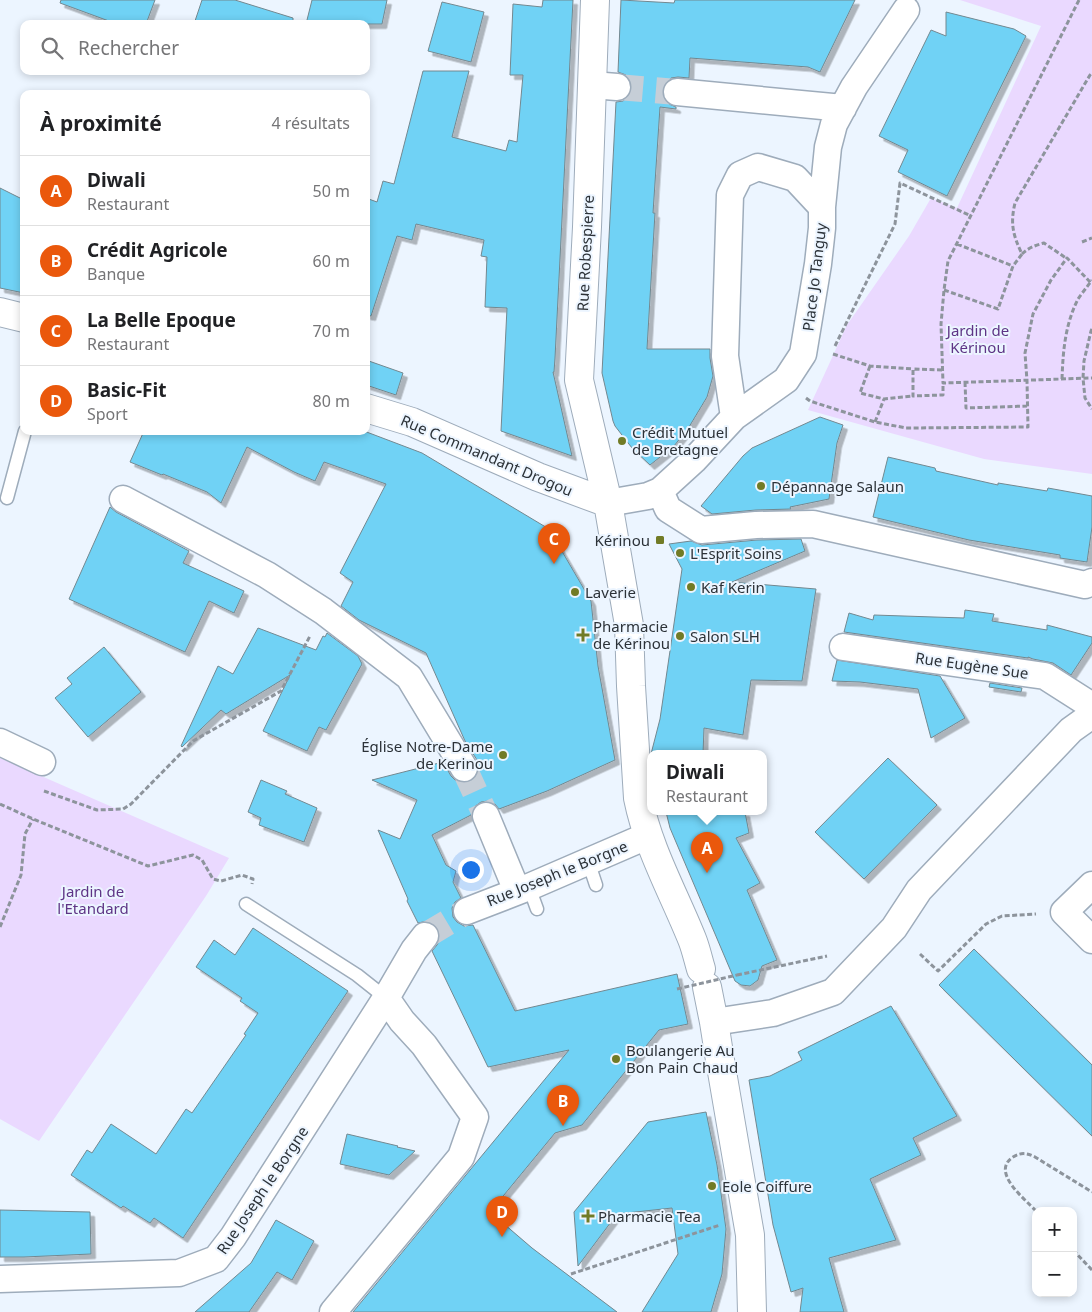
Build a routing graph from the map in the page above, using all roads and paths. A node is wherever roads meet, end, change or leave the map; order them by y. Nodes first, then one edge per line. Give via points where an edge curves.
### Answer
1 (595, 0) edge
2 (1080, 0) edge
3 (906, 10) dead end
4 (1092, 73) edge
5 (677, 92) tunnel mouth
6 (843, 108) junction
7 (822, 207) junction
8 (971, 216) junction
9 (1092, 238) edge
10 (1082, 242) dead end
11 (958, 244) junction
12 (1022, 254) junction
13 (1067, 258) junction
14 (1013, 266) junction
15 (1092, 282) edge
16 (944, 290) junction
17 (0, 312) edge
18 (20, 317) edge
19 (1092, 329) edge
20 (870, 366) junction
21 (913, 369) junction
22 (942, 370) junction
23 (1084, 378) junction
24 (1092, 378) edge
25 (1062, 379) junction
26 (786, 380) junction
27 (1027, 381) junction
28 (965, 382) junction
29 (943, 383) junction
30 (913, 396) junction
31 (884, 399) junction
32 (1027, 406) junction
33 (370, 409) edge
34 (1092, 409) edge
35 (734, 417) junction
36 (875, 422) junction
37 (24, 435) edge
38 (660, 491) junction
39 (7, 498) dead end
40 (123, 499) dead end
41 (608, 503) junction
42 (1092, 582) edge
43 (323, 611) junction
44 (843, 647) dead end
45 (1092, 706) edge
46 (1092, 715) edge
47 (0, 742) edge
48 (42, 762) dead end
49 (464, 768) tunnel mouth
50 (35, 789) dead end
51 (0, 804) edge
52 (486, 816) tunnel mouth
53 (33, 819) junction
54 (648, 836) junction
55 (253, 880) dead end
56 (1092, 885) edge
57 (527, 896) junction
58 (246, 904) dead end
59 (467, 911) tunnel mouth
60 (1064, 912) junction
61 (0, 927) edge
62 (425, 936) tunnel mouth
63 (1092, 940) edge
64 (835, 954) dead end
65 (920, 954) dead end
66 (676, 989) dead end
67 (386, 998) junction
68 (714, 1022) junction
69 (1092, 1192) edge
70 (1032, 1207) edge
71 (720, 1225) dead end
72 (1075, 1252) edge
73 (1092, 1270) edge
74 (571, 1274) dead end
75 (752, 1278) junction
76 (0, 1279) edge
77 (333, 1312) edge
78 (736, 1312) edge
79 (752, 1312) edge

1 - 41 street, Rue Robespierre via 604,86 587,227 579,380
2 - 8 path
3 - 6 street
4 - 12 path via 1014,203 1014,237
5 - 6 street
6 - 7 street via 834,124 828,147
7 - 26 street, Place Jo Tanguy via 818,264 804,354
7 - 35 street, Place Jo Tanguy via 795,178 758,167 740,175 730,195 725,356
8 - 11 path
8 - 20 path via 900,183 895,224 831,354
9 - 10 path
11 - 14 path
11 - 16 path via 948,261
12 - 13 path via 1044,244
12 - 14 path
13 - 15 path
13 - 27 path via 1033,314 1025,353
14 - 16 path via 998,309
15 - 25 path via 1078,299 1067,329
16 - 22 path
17 - 18 street
19 - 23 path via 1084,361
20 - 21 path
20 - 31 path via 860,392
21 - 22 path
21 - 30 path
22 - 29 path
23 - 24 path
23 - 25 path
23 - 34 path via 1086,398
25 - 27 path
26 - 35 street, Place Jo Tanguy
26 - 36 path via 810,401
27 - 28 path
27 - 32 path
28 - 29 path
28 - 32 path via 966,408
29 - 30 path via 943,395
30 - 31 path
31 - 36 path
32 - 36 path via 1028,427 906,428
33 - 41 street, Rue Commandant Drogou via 412,422 538,477
35 - 38 street, Place Jo Tanguy
37 - 39 lane
38 - 41 street, Place Jo Tanguy
38 - 42 street via 668,509 701,530 813,524 1086,585
40 - 43 street via 267,575
41 - 54 street, Rue Robespierre via 629,625 638,798
43 - 49 street via 409,677
43 - 50 path via 281,691 193,741 123,809 97,810
44 - 45 street, Rue Eugène Sue via 1045,676
46 - 68 street via 1071,730 919,890 894,928 833,992 773,1013
47 - 48 street
51 - 53 path
52 - 57 street
53 - 55 path via 148,866 193,855 202,860 213,879 221,882 242,875
53 - 61 path via 25,834 21,875
54 - 57 street, Rue Joseph le Borgne via 592,873
54 - 68 street, Rue Robespierre via 692,940
56 - 60 street
57 - 59 street, Rue Joseph le Borgne
58 - 67 lane via 357,975
60 - 63 street
60 - 65 path via 1002,916 986,924 938,971
62 - 67 street, Rue Joseph le Borgne
64 - 66 path, bridge
67 - 76 street, Rue Joseph le Borgne via 216,1259 179,1273
67 - 77 street via 475,1117 461,1157
68 - 75 street, Rue Robespierre via 750,1235
69 - 70 path via 1035,1157 1017,1154 1008,1160 1006,1177
71 - 74 path
72 - 73 path
75 - 78 street
75 - 79 street, Rue Robespierre

